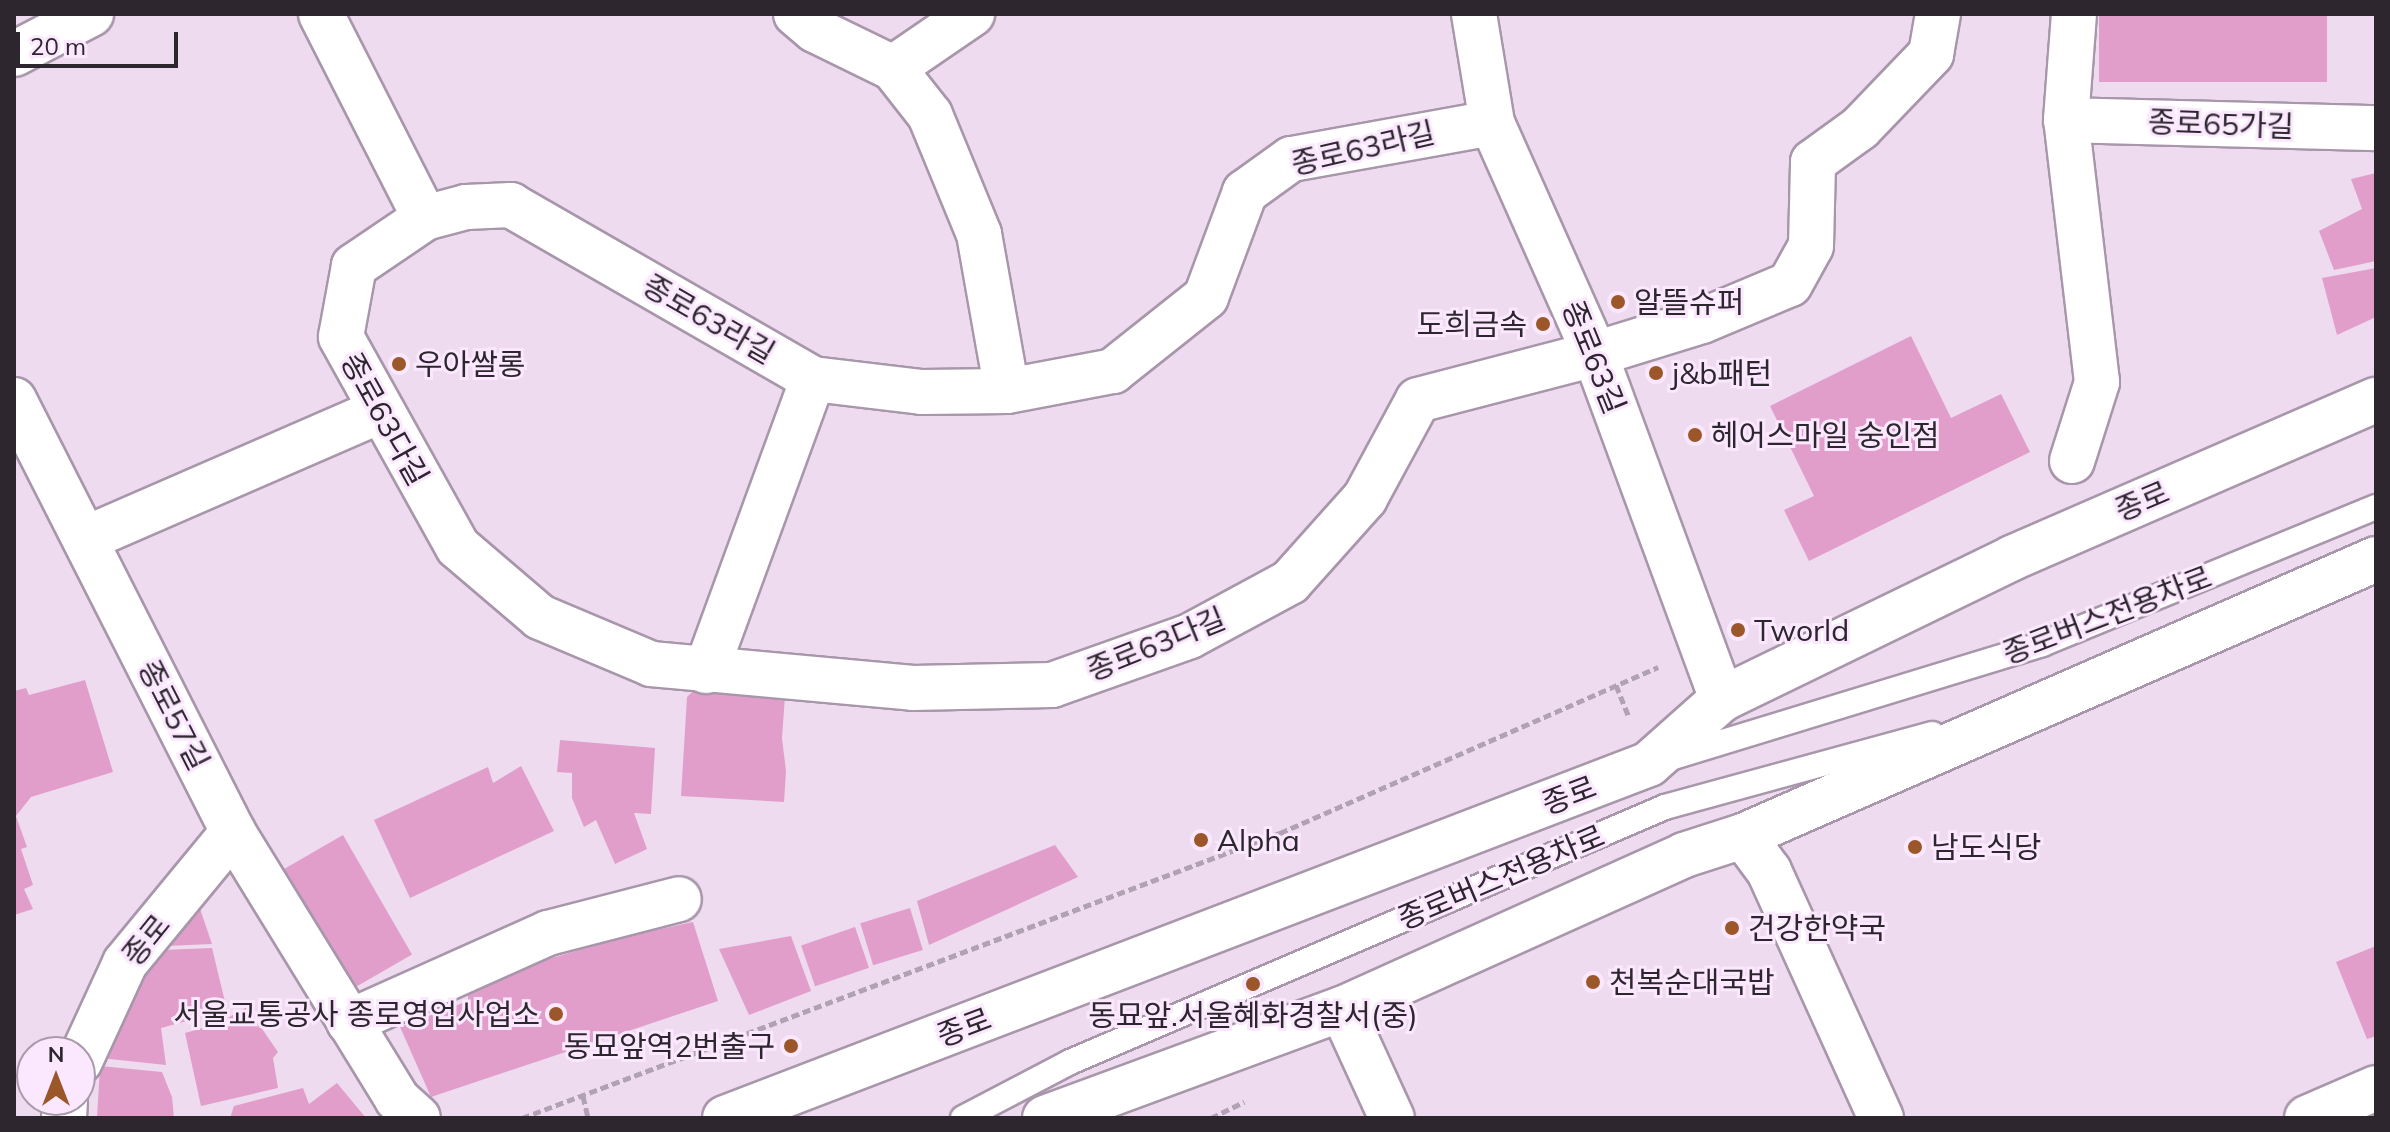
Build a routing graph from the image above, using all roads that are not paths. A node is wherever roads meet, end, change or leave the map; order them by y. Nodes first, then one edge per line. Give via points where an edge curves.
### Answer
1 (321, 14) edge
2 (796, 14) edge
3 (972, 14) edge
4 (1474, 14) edge
5 (1938, 14) edge
6 (2074, 14) edge
7 (74, 18) edge
8 (14, 54) edge
9 (893, 68) junction
10 (2066, 120) junction
11 (1492, 123) junction
12 (2376, 128) edge
13 (425, 218) junction
14 (1595, 354) junction
15 (813, 379) junction
16 (1007, 391) junction
17 (14, 400) edge
18 (2376, 400) edge
19 (381, 410) junction
20 (2072, 461) dead end
21 (2376, 507) edge
22 (85, 539) junction
23 (2376, 559) edge
24 (706, 671) junction
25 (1722, 699) junction
26 (2063, 699) junction
27 (1649, 764) junction
28 (233, 832) junction
29 (1743, 836) junction
30 (679, 899) dead end
31 (1342, 1009) junction
32 (349, 1022) junction
33 (91, 1036) edge
34 (2364, 1101) edge
35 (418, 1118) edge
36 (725, 1118) edge
37 (963, 1118) edge
38 (1045, 1118) edge
39 (1392, 1118) edge
40 (1881, 1118) edge
41 (2307, 1118) edge

1 - 13 street
2 - 9 street via 815,30
3 - 9 street
4 - 11 street, 종로63길
5 - 14 street, 종로63다길 via 1931,54 1860,128 1813,162 1811,246 1790,284 1702,321
6 - 10 street
7 - 8 street
9 - 16 street via 930,115 979,234
10 - 12 street, 종로65가길
10 - 20 street via 2097,382
11 - 14 street, 종로63길
11 - 16 street, 종로63라길 via 1291,159 1245,192 1206,297 1113,371
13 - 15 street, 종로63라길 via 466,207 511,205
13 - 19 street, 종로63다길 via 354,266 341,337
14 - 24 street, 종로63다길 via 1418,400 1365,498 1290,582 1190,636 1052,685 913,688
14 - 25 street, 종로63길
15 - 16 street, 종로63라길 via 922,392
15 - 24 street
17 - 22 street, 종로57길
18 - 25 street, 종로 via 2012,558
19 - 22 street
19 - 24 street, 종로63다길 via 458,547 540,617 651,664
21 - 27 lane, 종로버스전용차로 via 2042,644
22 - 28 street, 종로57길
23 - 26 street
25 - 27 street, 종로
26 - 29 street
26 - 37 lane, 종로버스전용차로 via 1665,807 1070,1062
27 - 36 street, 종로
28 - 32 street, 종로57길
28 - 33 street, 종로 via 125,963
29 - 31 street via 1684,855
29 - 40 street via 1769,871
30 - 32 street via 548,933
31 - 38 street
31 - 39 street
32 - 35 street, 종로57길 via 397,1099
34 - 41 street

